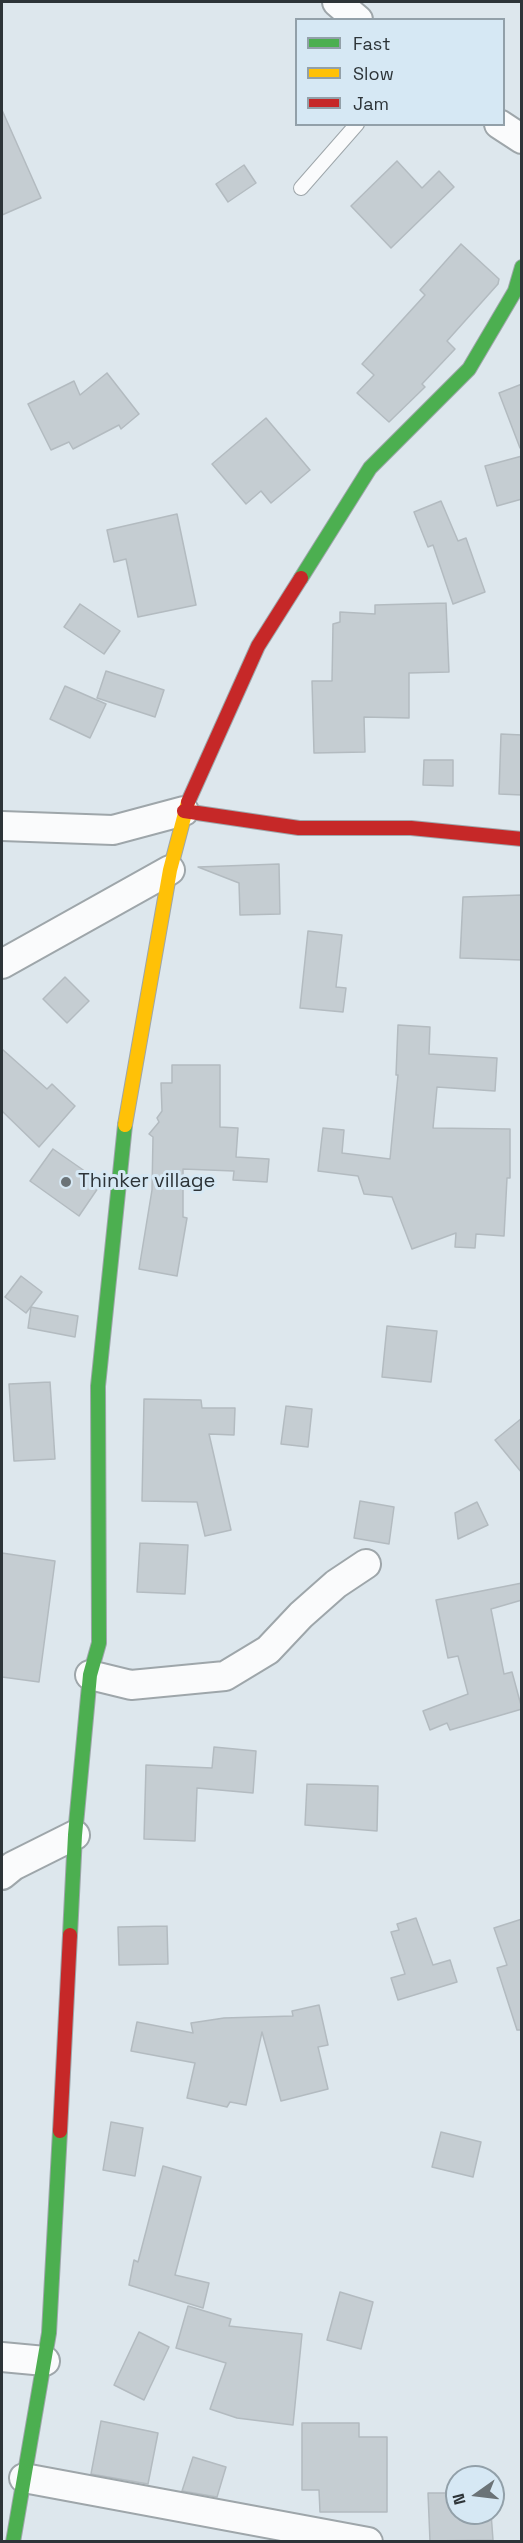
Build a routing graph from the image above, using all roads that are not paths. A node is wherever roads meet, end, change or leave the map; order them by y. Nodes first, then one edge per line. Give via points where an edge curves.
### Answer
1 (337, 2) edge
2 (356, 18) edge
3 (355, 126) edge
4 (502, 126) edge
5 (522, 139) edge
6 (302, 188) dead end
7 (519, 288) edge
8 (184, 811) junction
9 (2, 826) edge
10 (522, 839) edge
11 (170, 870) junction
12 (2, 963) edge
13 (366, 1564) dead end
14 (90, 1676) junction
15 (75, 1836) junction
16 (2, 1875) edge
17 (2, 2357) edge
18 (45, 2361) junction
19 (24, 2478) junction
20 (13, 2541) edge
21 (368, 2541) edge

1 - 2 street
3 - 6 lane
4 - 5 street
7 - 8 street via 469,369 370,468 258,646
8 - 9 street via 113,830
8 - 10 street via 299,828 411,828
8 - 11 street
11 - 12 street
11 - 14 street via 121,1146 98,1386 99,1643
13 - 14 street via 336,1584 268,1650 225,1676 131,1685
14 - 15 street
15 - 16 street
15 - 18 street
17 - 18 street
18 - 19 street
19 - 20 street
19 - 21 street

